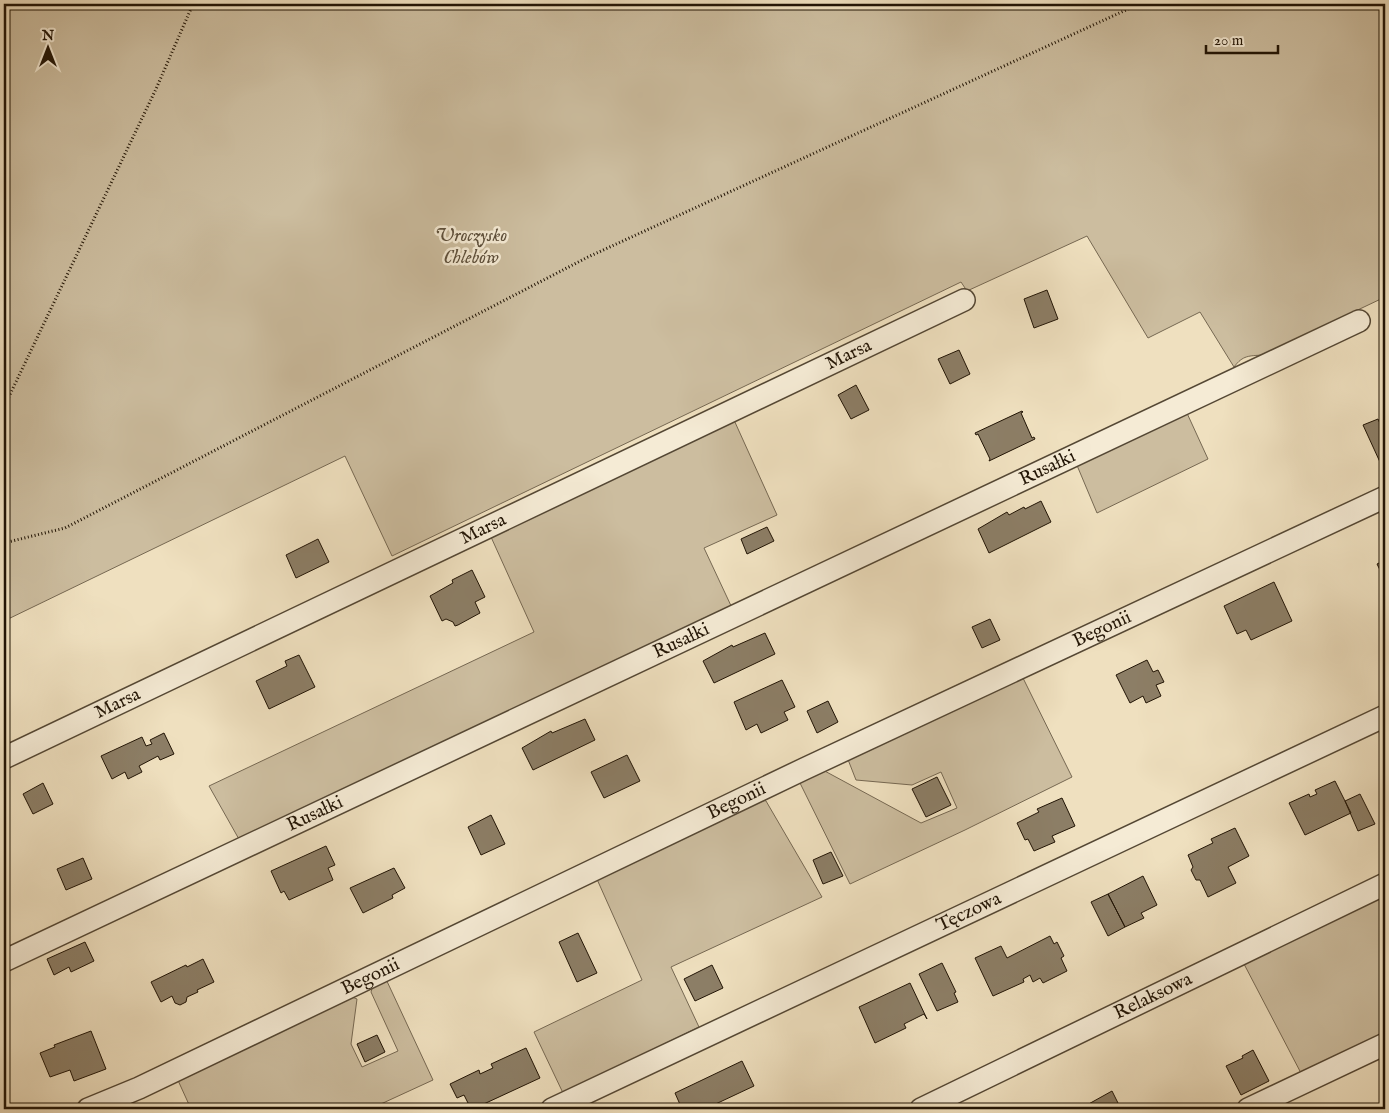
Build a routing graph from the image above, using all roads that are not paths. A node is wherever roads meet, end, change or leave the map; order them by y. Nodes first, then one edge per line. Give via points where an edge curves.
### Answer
1 (964, 300) dead end
2 (1359, 321) dead end
3 (1385, 497) edge
4 (1385, 716) edge
5 (4, 758) edge
6 (1385, 884) edge
7 (4, 961) edge
8 (1385, 1044) edge
9 (88, 1109) edge
10 (552, 1109) edge
11 (921, 1109) edge
12 (1248, 1109) edge

1 - 5 street, Marsa
2 - 7 street, Rusałki
3 - 9 street, Begonii via 813,765 139,1088
4 - 10 street, Tęczowa
6 - 11 street, Relaksowa
8 - 12 street

